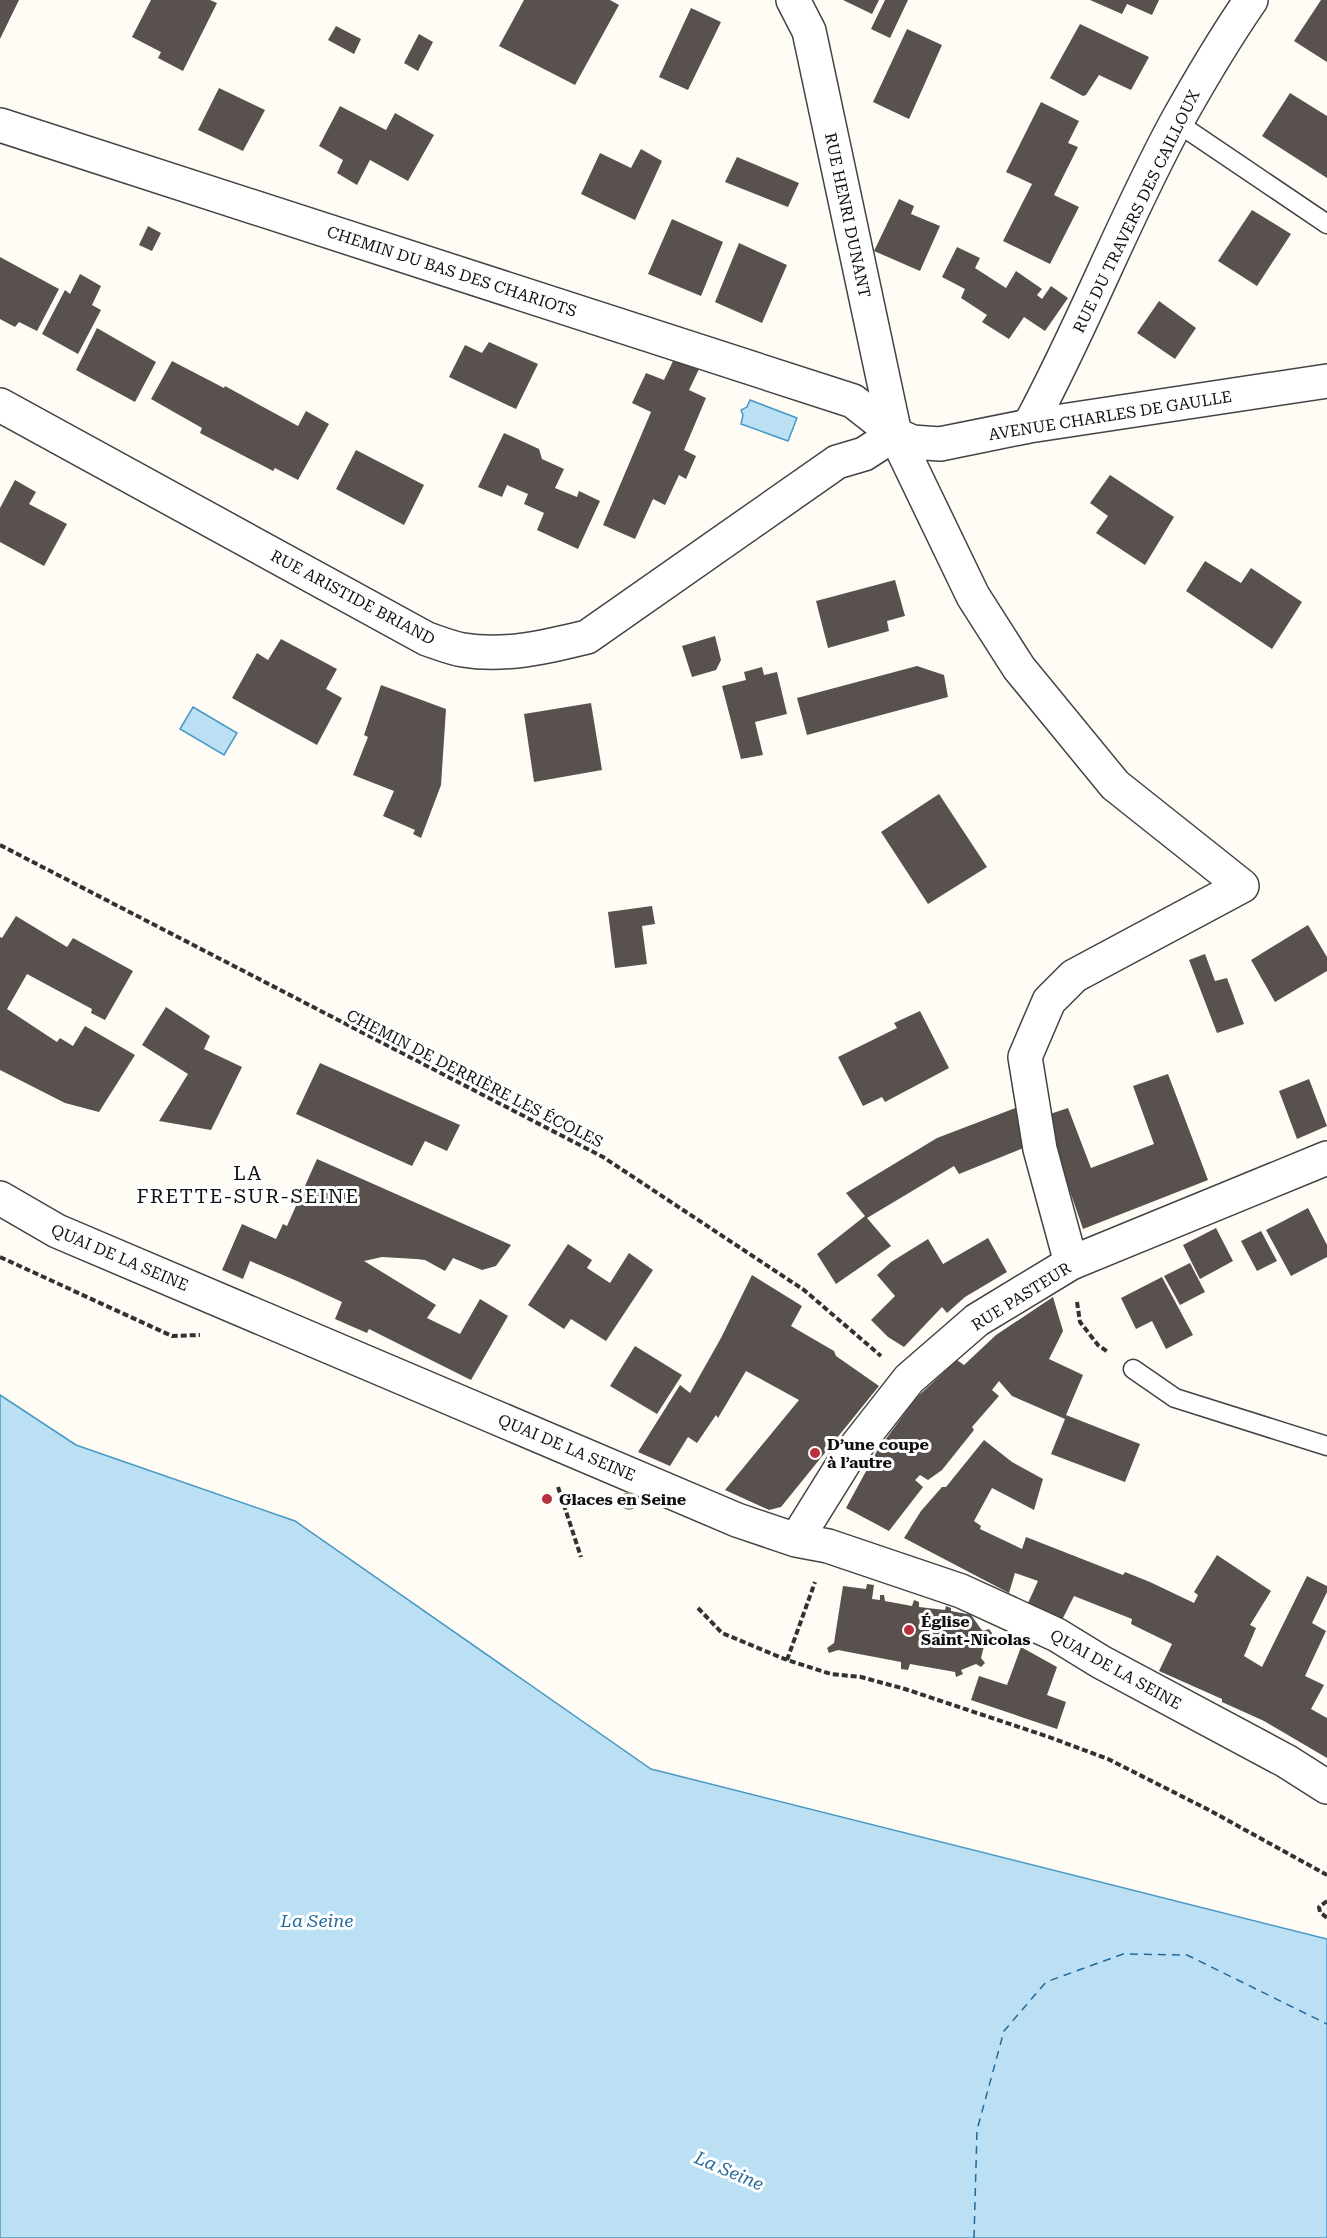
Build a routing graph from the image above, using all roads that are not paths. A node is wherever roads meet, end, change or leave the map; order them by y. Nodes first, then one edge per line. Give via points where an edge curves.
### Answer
1 (793, 0) edge
2 (1251, 0) edge
3 (1176, 122) junction
4 (0, 125) edge
5 (1327, 224) edge
6 (1327, 381) edge
7 (0, 405) edge
8 (1029, 426) junction
9 (895, 434) junction
10 (1327, 1158) edge
11 (0, 1198) edge
12 (1071, 1263) junction
13 (1133, 1369) road end
14 (1327, 1446) edge
15 (796, 1540) junction
16 (1327, 1787) edge

1 - 9 street, RUE HENRI DUNANT via 809,31
2 - 3 street, RUE DU TRAVERS DES CAILLOUX
3 - 5 lane
3 - 8 street, RUE DU TRAVERS DES CAILLOUX
4 - 9 street, CHEMIN DU BAS DES CHARIOTS via 853,401
6 - 8 street, AVENUE CHARLES DE GAULLE
7 - 9 street, RUE ARISTIDE BRIAND via 427,639 462,650 504,653 587,637 837,462 864,454
8 - 9 street, AVENUE CHARLES DE GAULLE via 940,444 912,442
9 - 12 street via 973,596 1019,668 1115,785 1242,886 1074,976 1049,1001 1025,1057 1040,1149
10 - 12 street, RUE PASTEUR
11 - 15 street, QUAI DE LA SEINE via 57,1231 737,1520
12 - 15 street, RUE PASTEUR via 977,1320 909,1380 847,1458
13 - 14 lane via 1175,1398
15 - 16 street, QUAI DE LA SEINE via 828,1546 961,1591 1057,1635 1287,1761

